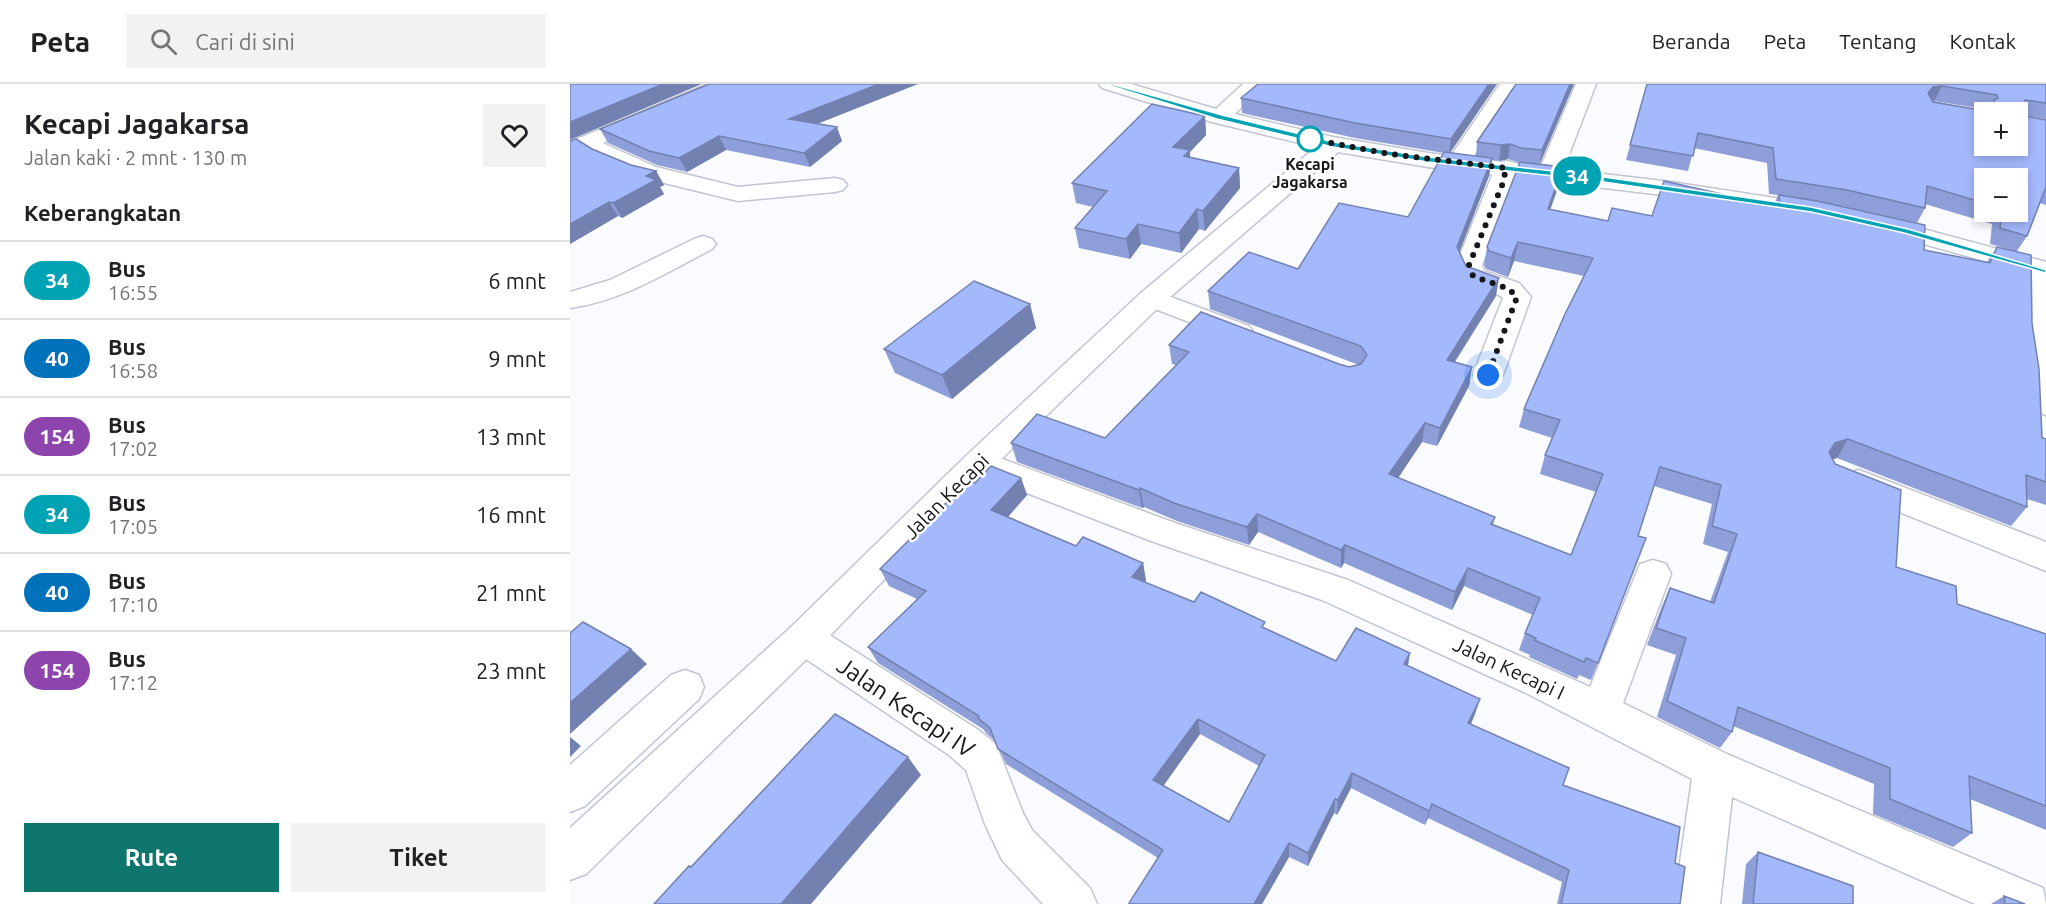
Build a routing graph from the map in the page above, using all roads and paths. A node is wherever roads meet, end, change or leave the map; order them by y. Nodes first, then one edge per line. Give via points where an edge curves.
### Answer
1 (726, 84) edge
2 (1109, 84) edge
3 (1255, 84) edge
4 (1510, 84) edge
5 (1586, 84) edge
6 (1220, 117) junction
7 (1333, 144) junction
8 (578, 147) edge
9 (1458, 163) junction
10 (1506, 168) junction
11 (1550, 173) junction
12 (835, 185) dead end
13 (703, 244) dead end
14 (2040, 269) edge
15 (1152, 298) junction
16 (570, 300) edge
17 (1262, 341) edge
18 (1488, 375) dead end
19 (2046, 404) edge
20 (979, 462) junction
21 (1836, 472) edge
22 (2046, 557) edge
23 (1653, 574) dead end
24 (804, 638) junction
25 (685, 687) dead end
26 (1600, 712) junction
27 (1714, 769) junction
28 (570, 792) edge
29 (570, 858) edge
30 (1074, 904) edge
31 (1696, 904) edge
32 (2027, 904) edge

1 - 8 street
2 - 6 street
3 - 6 street
4 - 9 street
5 - 11 street
6 - 7 street
7 - 9 street
7 - 15 street, Jalan Kecapi
8 - 12 street via 603,150 648,172 729,192 753,194
9 - 10 street
10 - 11 street
10 - 18 street via 1469,265 1473,276 1509,289 1517,297
11 - 14 street via 1854,218
13 - 16 street via 632,280 581,300
14 - 19 street via 2038,353
15 - 17 street
15 - 20 street, Jalan Kecapi
20 - 24 street, Jalan Kecapi
20 - 26 street, Jalan Kecapi I via 1153,528 1335,590
21 - 22 street
23 - 26 street
24 - 29 street, Jalan Kecapi
24 - 30 street, Jalan Kecapi IV via 982,758 1017,844
25 - 28 street
26 - 27 street, Jalan Kecapi I
27 - 31 street
27 - 32 street, Jalan Kecapi I

